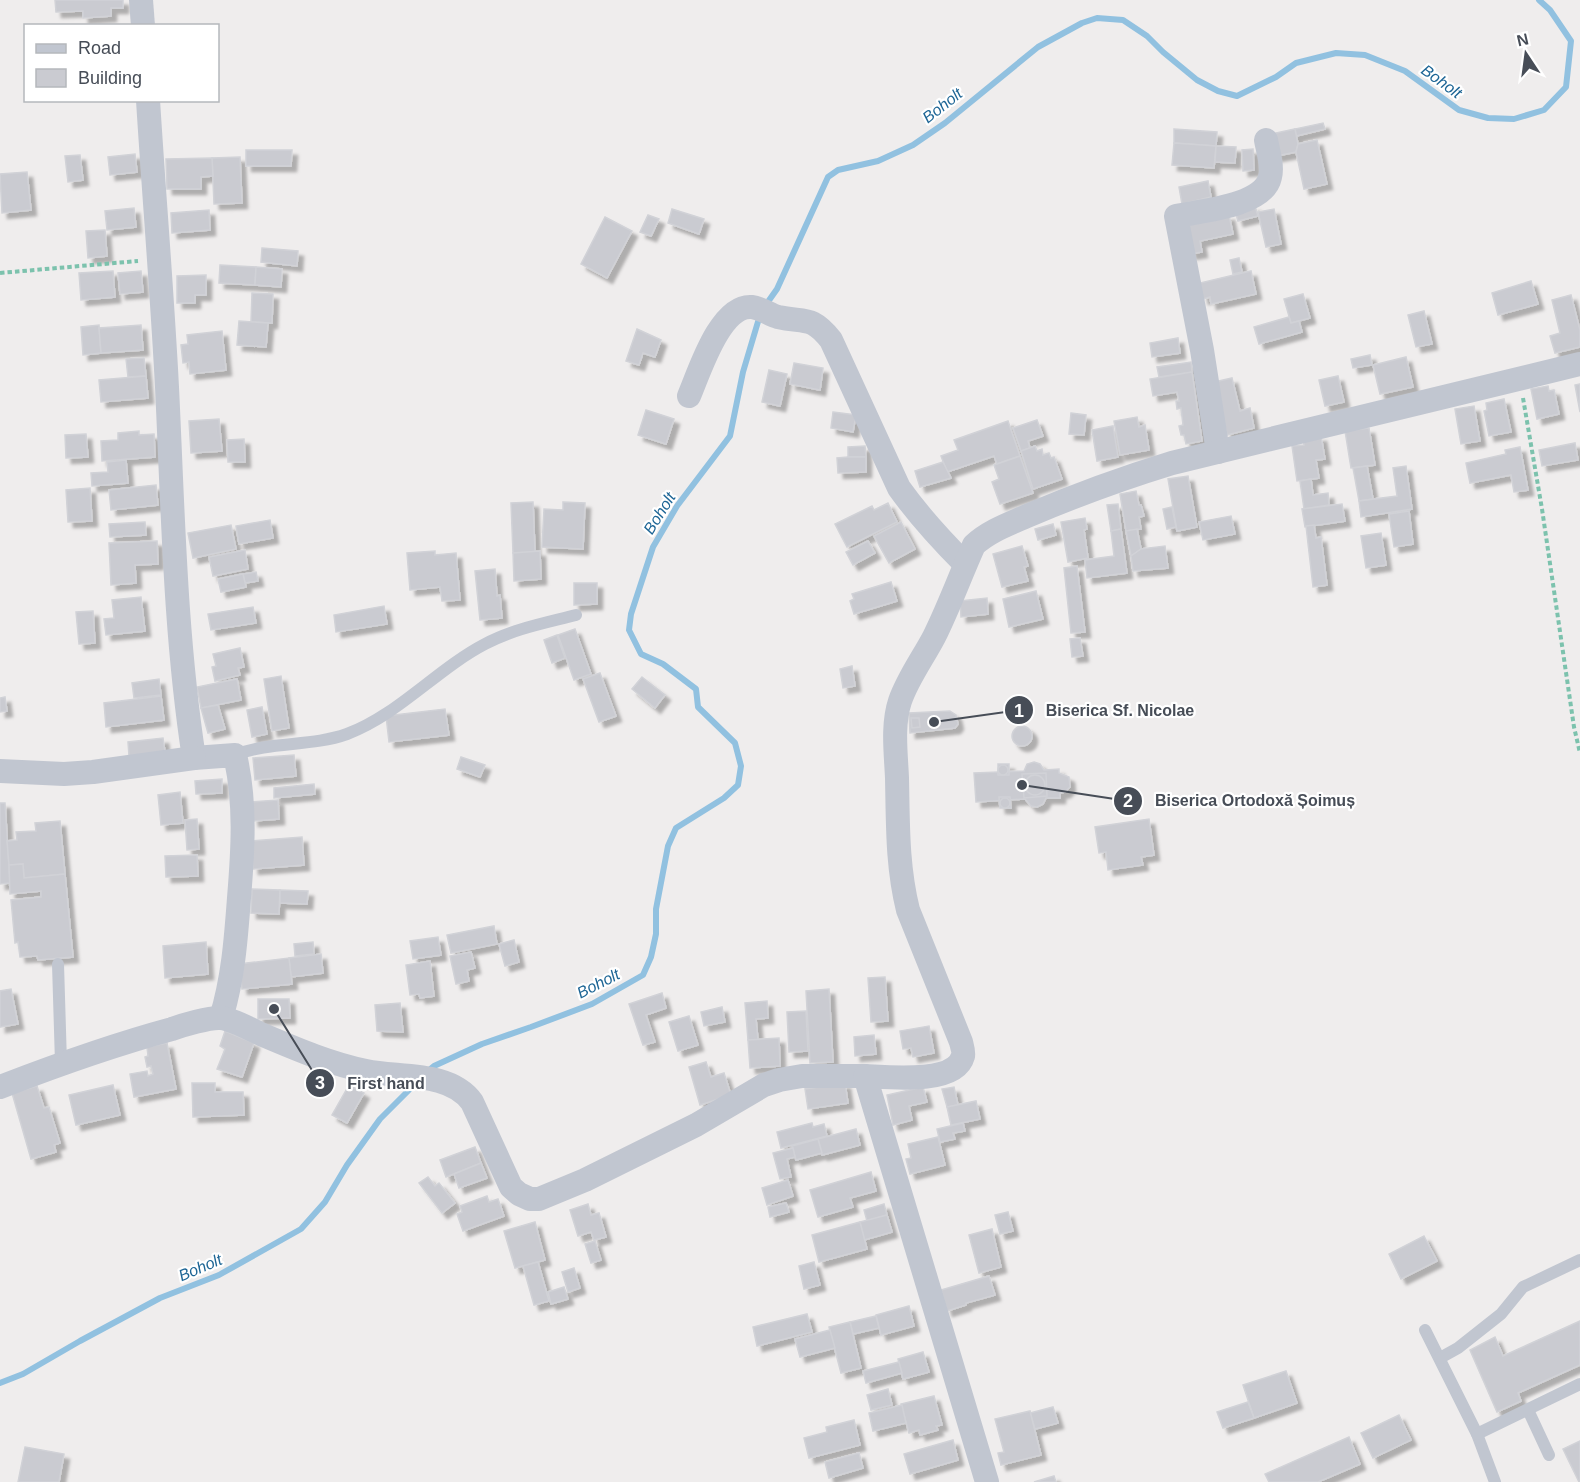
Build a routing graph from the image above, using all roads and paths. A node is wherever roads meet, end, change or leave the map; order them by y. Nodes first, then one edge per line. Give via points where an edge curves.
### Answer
1 (141, 0) edge
2 (142, 24) edge
3 (148, 102) edge
4 (1266, 140) dead end
5 (160, 260) junction
6 (0, 273) edge
7 (1580, 364) edge
8 (1519, 378) junction
9 (689, 396) dead end
10 (1218, 452) junction
11 (965, 564) junction
12 (576, 615) dead end
13 (1580, 753) edge
14 (235, 755) junction
15 (194, 758) junction
16 (0, 771) edge
17 (58, 964) dead end
18 (221, 1018) junction
19 (61, 1063) junction
20 (865, 1076) junction
21 (0, 1087) edge
22 (1580, 1260) edge
23 (1425, 1330) dead end
24 (1440, 1358) junction
25 (1580, 1384) edge
26 (1528, 1410) junction
27 (1477, 1434) junction
28 (1549, 1455) dead end
29 (987, 1482) edge
30 (1495, 1482) edge

1 - 2 street
3 - 5 street
4 - 10 street via 1270,178 1260,193 1239,202 1176,216
5 - 6 path
5 - 15 street via 181,646
7 - 8 street
8 - 10 street
8 - 13 path
9 - 11 street via 724,321 733,313 742,309 761,310 778,317 807,320 831,340 899,488
10 - 11 street via 1106,485 993,531 974,545
11 - 20 street via 949,606 900,703 896,745 903,892 962,1042 963,1056 958,1065 941,1075
12 - 14 lane via 512,632 484,645 404,701 346,734 252,748
14 - 15 street
14 - 18 street via 243,813 242,867 230,988
15 - 16 street via 64,774
17 - 19 lane
18 - 19 street via 148,1035
18 - 20 street via 365,1071 414,1074 459,1089 472,1102 511,1187 530,1199 585,1180 696,1125 764,1085 802,1076
19 - 21 street
20 - 29 street
22 - 24 lane via 1523,1287 1501,1314
23 - 24 lane
24 - 27 lane
25 - 26 lane
26 - 27 lane
26 - 28 lane
27 - 30 lane

